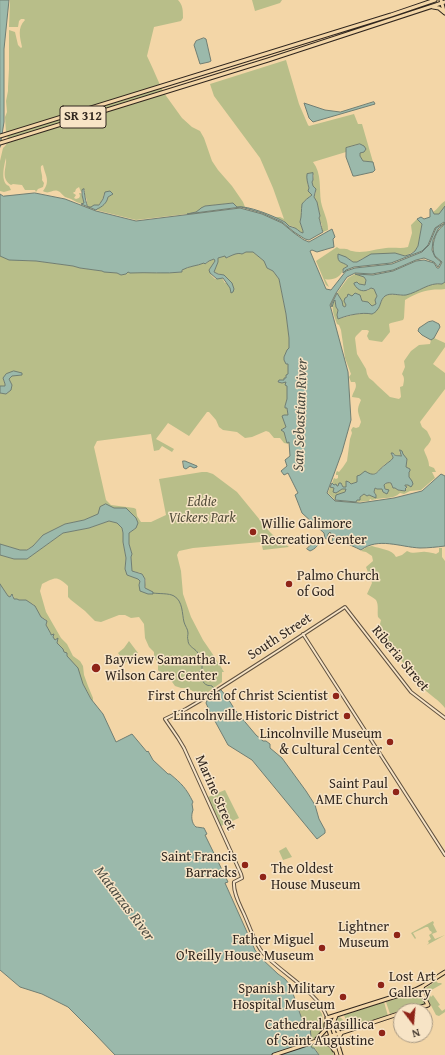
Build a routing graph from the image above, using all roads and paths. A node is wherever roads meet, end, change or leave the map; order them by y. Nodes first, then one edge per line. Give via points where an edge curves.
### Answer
1 (433, 0) edge
2 (443, 2) edge
3 (430, 7) junction
4 (445, 12) edge
5 (391, 15) junction
6 (379, 24) junction
7 (0, 136) edge
8 (0, 143) edge
9 (345, 607) joint
10 (303, 634) junction
11 (445, 718) edge
12 (164, 719) joint
13 (445, 855) edge
14 (445, 972) edge
15 (421, 988) junction
16 (427, 1003) edge
17 (336, 1016) junction
18 (393, 1016) edge
19 (327, 1018) junction
20 (341, 1033) junction
21 (333, 1035) junction
22 (339, 1038) junction
23 (352, 1038) dead end
24 (313, 1042) junction
25 (274, 1055) edge
26 (337, 1055) edge
27 (342, 1055) edge

1 - 5 main road, SR 312
2 - 3 main road, SR 312
2 - 4 main road
3 - 4 main road
3 - 6 main road, SR 312
5 - 6 main road
5 - 7 main road, SR 312
6 - 8 main road, SR 312
9 - 10 street, South Street
9 - 11 street, Riberia Street via 411,692
10 - 12 street, South Street via 186,709
10 - 13 street
12 - 19 street, Marine Street via 184,748 240,872 242,878 234,882 234,887 260,948 315,999
14 - 15 main road
15 - 16 main road
15 - 17 main road
17 - 19 main road
17 - 20 main road via 334,1025
18 - 20 main road
19 - 21 main road via 331,1023
19 - 24 main road via 326,1029
20 - 21 main road
20 - 22 main road
21 - 24 main road
21 - 26 main road
21 - 27 main road
22 - 23 main road via 344,1043
22 - 27 main road
24 - 25 main road
24 - 26 main road via 329,1044

